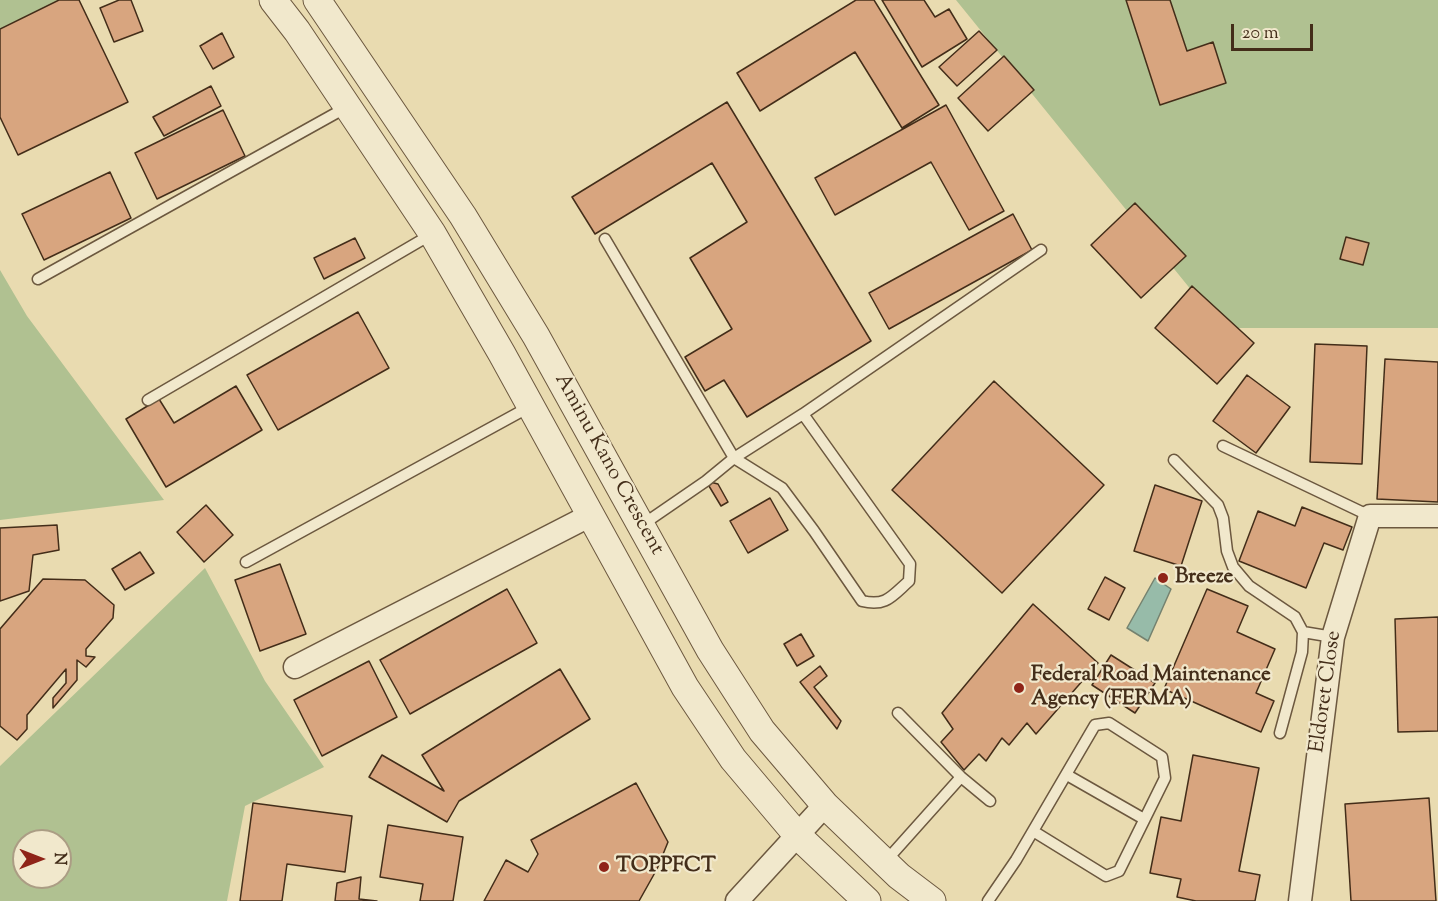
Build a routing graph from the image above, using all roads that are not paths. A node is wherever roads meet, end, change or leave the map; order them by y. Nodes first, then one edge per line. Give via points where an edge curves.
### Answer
1 (273, 0) edge
2 (317, 0) edge
3 (348, 107) junction
4 (432, 233) junction
5 (604, 239) dead end
6 (1041, 250) dead end
7 (38, 279) dead end
8 (148, 400) dead end
9 (531, 406) junction
10 (803, 414) junction
11 (1223, 446) dead end
12 (734, 458) junction
13 (1174, 460) dead end
14 (591, 515) junction
15 (1370, 516) junction
16 (1437, 516) edge
17 (642, 525) junction
18 (246, 562) dead end
19 (1303, 633) junction
20 (1333, 637) junction
21 (295, 667) dead end
22 (898, 713) dead end
23 (1280, 733) dead end
24 (1067, 775) junction
25 (961, 777) junction
26 (990, 801) dead end
27 (825, 805) junction
28 (1144, 819) junction
29 (1033, 831) junction
30 (798, 836) junction
31 (884, 862) junction
32 (737, 901) edge
33 (867, 901) edge
34 (932, 901) edge
35 (988, 901) edge
36 (1300, 901) edge

1 - 3 street, Aminu Kano Crescent
2 - 17 street, Aminu Kano Crescent via 463,216 537,336
3 - 4 street, Aminu Kano Crescent
3 - 7 lane
4 - 8 lane
4 - 9 street, Aminu Kano Crescent
5 - 12 lane
6 - 10 lane
9 - 14 street, Aminu Kano Crescent
9 - 18 lane
10 - 12 lane
10 - 12 lane via 910,564 909,581 886,601 862,601 782,488
11 - 15 lane
12 - 17 lane
13 - 19 lane via 1218,505 1233,567 1249,586 1294,617
14 - 21 street
14 - 30 street, Aminu Kano Crescent via 685,687 733,759
15 - 16 street
15 - 20 street, Eldoret Close
17 - 27 street, Aminu Kano Crescent via 710,650 762,731
19 - 20 lane
19 - 23 lane via 1302,652
20 - 36 street, Eldoret Close
22 - 25 lane
24 - 28 lane
24 - 28 lane via 1095,725 1110,723 1162,757 1165,778
24 - 29 lane
25 - 26 lane
25 - 31 lane
27 - 30 street
27 - 31 street, Aminu Kano Crescent
28 - 29 lane via 1119,871 1106,876
29 - 35 lane
30 - 32 street
30 - 33 street, Aminu Kano Crescent
31 - 34 street, Aminu Kano Crescent

